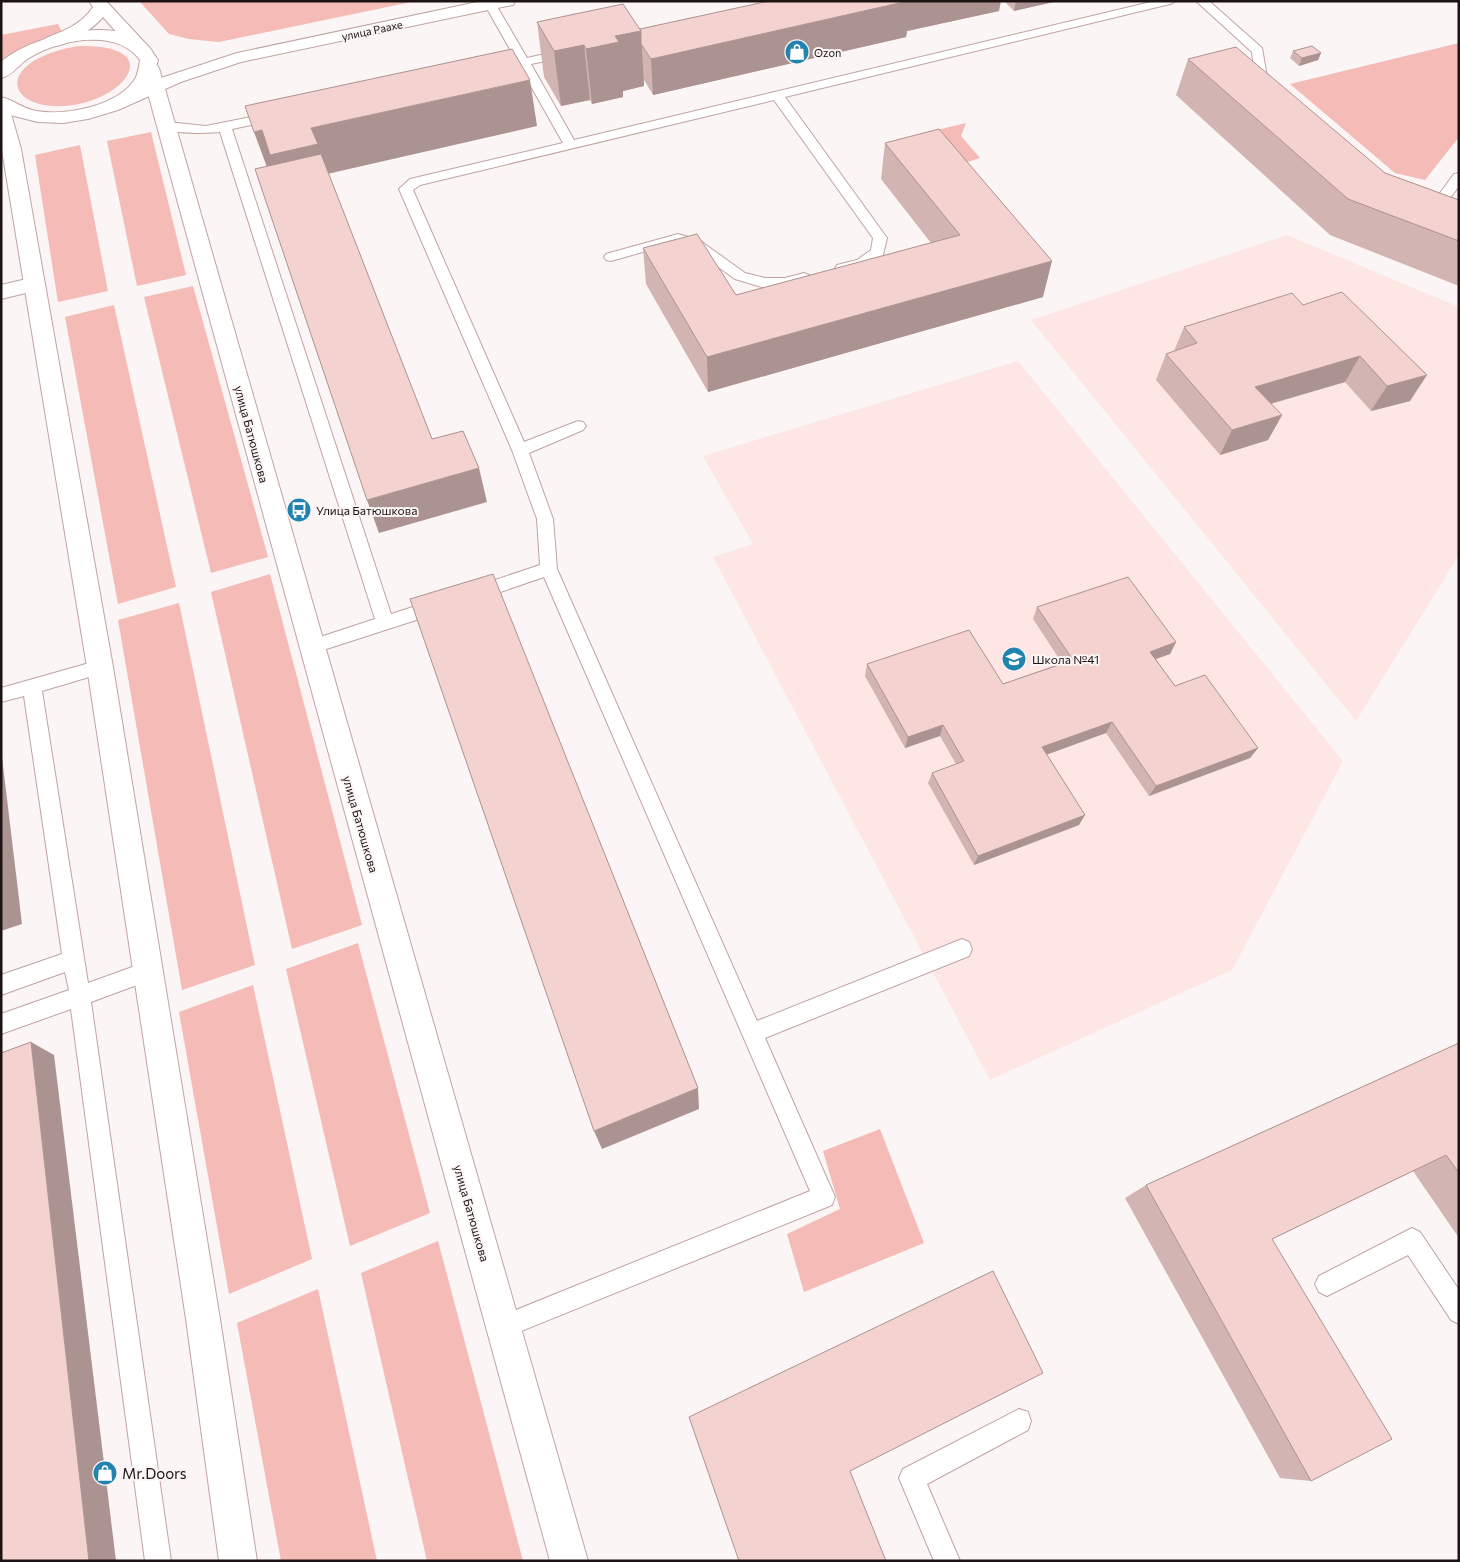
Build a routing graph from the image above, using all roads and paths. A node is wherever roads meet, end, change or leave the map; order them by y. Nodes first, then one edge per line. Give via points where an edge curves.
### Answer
1 (1170, 1) edge
2 (1202, 1) edge
3 (499, 3) edge
4 (99, 4) edge
5 (52, 42) junction
6 (140, 48) junction
7 (581, 50) edge
8 (27, 52) junction
9 (237, 58) junction
10 (523, 62) junction
11 (1, 64) edge
12 (160, 68) junction
13 (485, 71) edge
14 (1, 73) edge
15 (777, 95) junction
16 (1283, 98) edge
17 (2, 112) edge
18 (292, 112) edge
19 (167, 126) junction
20 (225, 127) junction
21 (570, 144) junction
22 (1459, 177) edge
23 (1413, 194) edge
24 (611, 257) dead end
25 (833, 270) edge
26 (814, 276) edge
27 (35, 284) junction
28 (1, 292) edge
29 (578, 426) dead end
30 (520, 450) junction
31 (549, 569) junction
32 (385, 624) junction
33 (310, 647) junction
34 (100, 667) junction
35 (32, 686) junction
36 (1, 696) edge
37 (962, 948) dead end
38 (73, 960) junction
39 (149, 971) junction
40 (1, 985) edge
41 (80, 995) junction
42 (1, 1024) edge
43 (752, 1033) junction
44 (1327, 1284) dead end
45 (1459, 1312) edge
46 (504, 1326) junction
47 (1019, 1421) edge
48 (158, 1561) edge
49 (238, 1561) edge
50 (569, 1561) edge
51 (947, 1561) edge

1 - 15 lane
2 - 16 lane via 1258,52 1261,78
3 - 9 street, улица Раахе
3 - 10 lane
4 - 5 street via 93,21
4 - 6 street
5 - 6 street via 102,36 124,40
5 - 8 street
6 - 12 street
7 - 10 lane
8 - 11 street
8 - 14 street
9 - 12 street
9 - 12 street
10 - 13 lane
10 - 21 lane
12 - 17 street via 122,100 94,112 62,118
12 - 19 street, улица Батюшкова
15 - 21 lane
15 - 25 lane via 880,238 878,252 862,262
17 - 27 street via 12,149
18 - 20 lane
19 - 20 lane via 206,130
19 - 33 street, улица Батюшкова
20 - 32 lane
21 - 30 lane via 415,182 406,189
22 - 23 lane via 1440,202
24 - 26 lane via 678,238 694,243 740,276 765,283 785,283
27 - 28 street
27 - 34 street
29 - 30 lane
30 - 31 lane via 545,519
31 - 32 lane
31 - 43 lane
32 - 33 lane
33 - 46 street, улица Батюшкова
34 - 35 lane
34 - 39 street
35 - 36 lane
35 - 38 lane
37 - 43 lane
38 - 40 lane
38 - 41 lane
39 - 41 lane
39 - 49 street
41 - 42 lane
41 - 48 lane
43 - 46 lane via 824,1197
44 - 45 lane via 1412,1240
46 - 50 street, улица Батюшкова
47 - 51 lane via 912,1478

